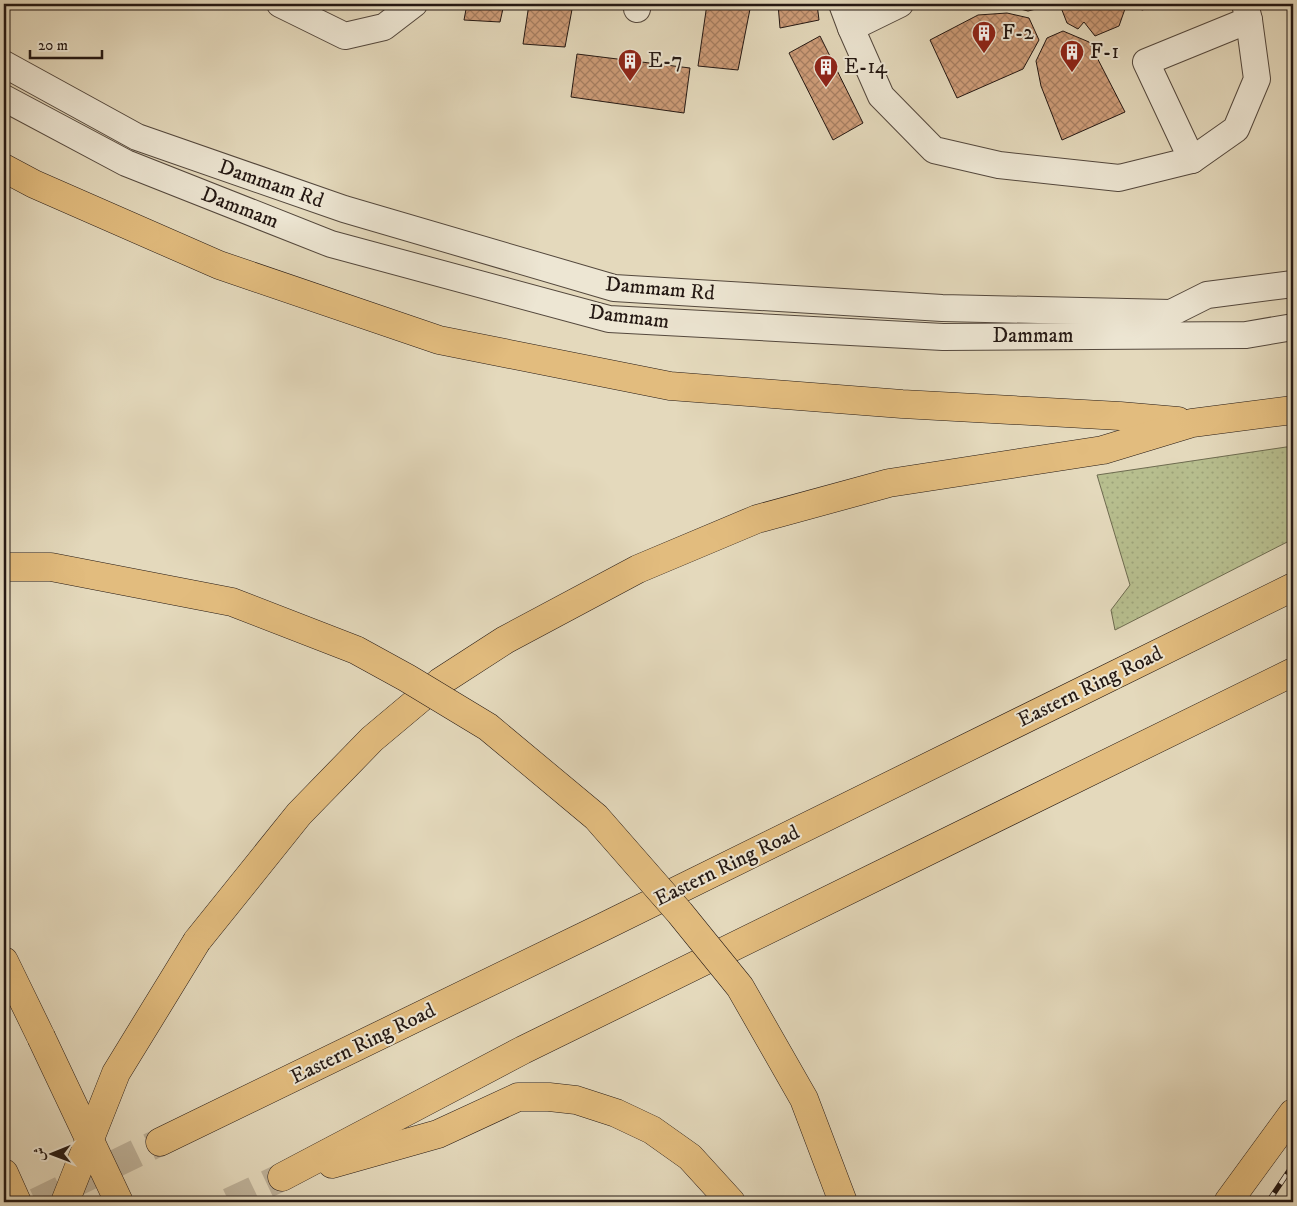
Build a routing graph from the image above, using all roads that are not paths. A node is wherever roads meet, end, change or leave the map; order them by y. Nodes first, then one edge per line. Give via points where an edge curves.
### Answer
1 (280, 4) edge
2 (414, 4) edge
3 (900, 4) edge
4 (1247, 12) edge
5 (846, 16) edge
6 (4, 64) edge
7 (4, 98) edge
8 (1192, 160) junction
9 (4, 168) edge
10 (1293, 284) edge
11 (1293, 327) edge
12 (1293, 410) edge
13 (1192, 423) junction
14 (4, 567) edge
15 (1293, 587) edge
16 (1293, 672) edge
17 (4, 960) edge
18 (1293, 1113) edge
19 (160, 1142) tunnel mouth
20 (4, 1173) edge
21 (17, 1202) edge
22 (65, 1202) edge
23 (119, 1202) edge
24 (731, 1202) edge
25 (843, 1202) edge
26 (1228, 1202) edge

1 - 2 street via 345,36 384,26
3 - 5 street
4 - 8 street via 1257,79 1236,129
4 - 8 street via 1146,62
5 - 8 street via 881,96 934,150 999,165 1119,178
6 - 10 street, Dammam Rd via 137,137 344,209 614,288 942,308 1171,313 1207,295
7 - 11 street, Dammam via 126,163 331,244 609,319 943,337 1246,335
9 - 13 highway via 219,265 439,340 670,386
12 - 13 highway
13 - 22 highway, bridge via 1103,450 888,484 757,519 638,569 505,640 440,682 372,739 299,814 197,941 116,1073
14 - 25 highway, bridge via 52,567 232,602 356,650 488,727 596,817 740,987 804,1099
15 - 19 highway, Eastern Ring Road
16 - 24 highway via 523,1050 282,1177 438,1134 518,1097 549,1097 576,1100 616,1113 652,1130 690,1157
17 - 23 highway, bridge
18 - 26 highway
20 - 21 highway

